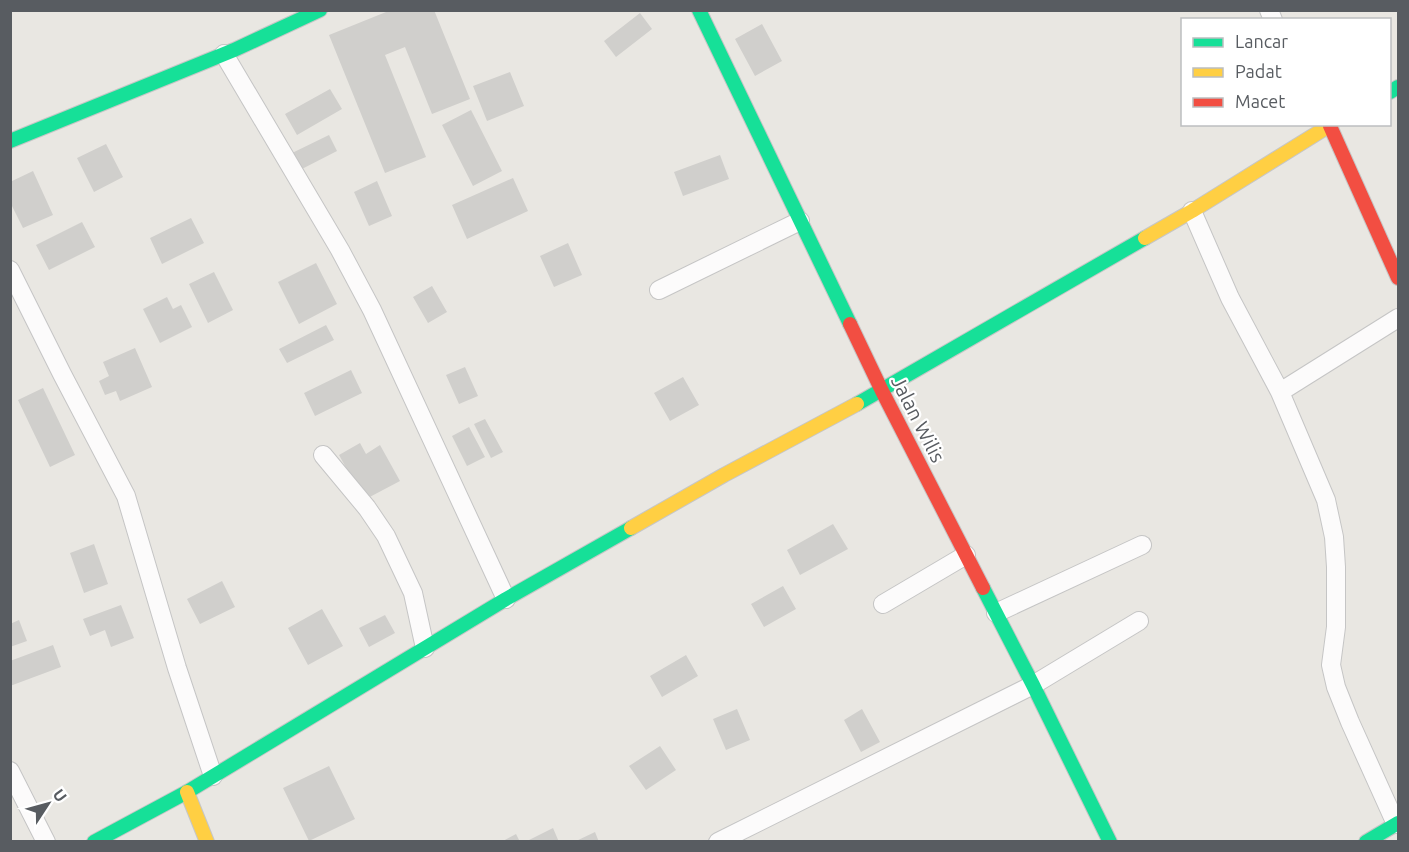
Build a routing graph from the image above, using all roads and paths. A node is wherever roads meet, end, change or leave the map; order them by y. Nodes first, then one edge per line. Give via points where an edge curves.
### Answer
1 (320, 10) edge
2 (699, 10) edge
3 (224, 54) junction
4 (1329, 126) edge
5 (1331, 126) edge
6 (10, 141) edge
7 (1192, 211) junction
8 (800, 221) junction
9 (10, 270) edge
10 (1398, 278) edge
11 (659, 290) dead end
12 (1398, 318) edge
13 (882, 391) junction
14 (1280, 392) junction
15 (323, 454) dead end
16 (1142, 545) dead end
17 (966, 555) junction
18 (506, 598) junction
19 (883, 604) dead end
20 (996, 613) junction
21 (1139, 621) dead end
22 (425, 648) junction
23 (1033, 684) junction
24 (10, 771) edge
25 (213, 776) junction
26 (187, 792) junction
27 (1397, 823) edge
28 (46, 842) edge
29 (94, 842) edge
30 (207, 842) edge
31 (718, 842) edge
32 (1110, 842) edge
33 (1366, 842) edge

1 - 3 main road
2 - 8 main road, Jalan Wilis
3 - 6 main road
3 - 18 street via 372,310
4 - 7 main road
5 - 10 main road
7 - 13 main road
7 - 14 street via 1230,298
8 - 11 street
8 - 13 main road, Jalan Wilis
9 - 25 street via 126,496
12 - 14 street
13 - 17 main road, Jalan Wilis
13 - 18 main road
14 - 27 street via 1326,500 1334,537 1336,627 1331,665 1336,687
15 - 22 street via 386,537 413,593
16 - 20 street
17 - 19 street
17 - 20 main road, Jalan Wilis
18 - 22 main road
20 - 23 main road, Jalan Wilis
21 - 23 street
22 - 25 main road
23 - 31 street
23 - 32 main road, Jalan Wilis
24 - 28 street
25 - 26 main road
26 - 29 main road
26 - 30 main road
27 - 33 main road

